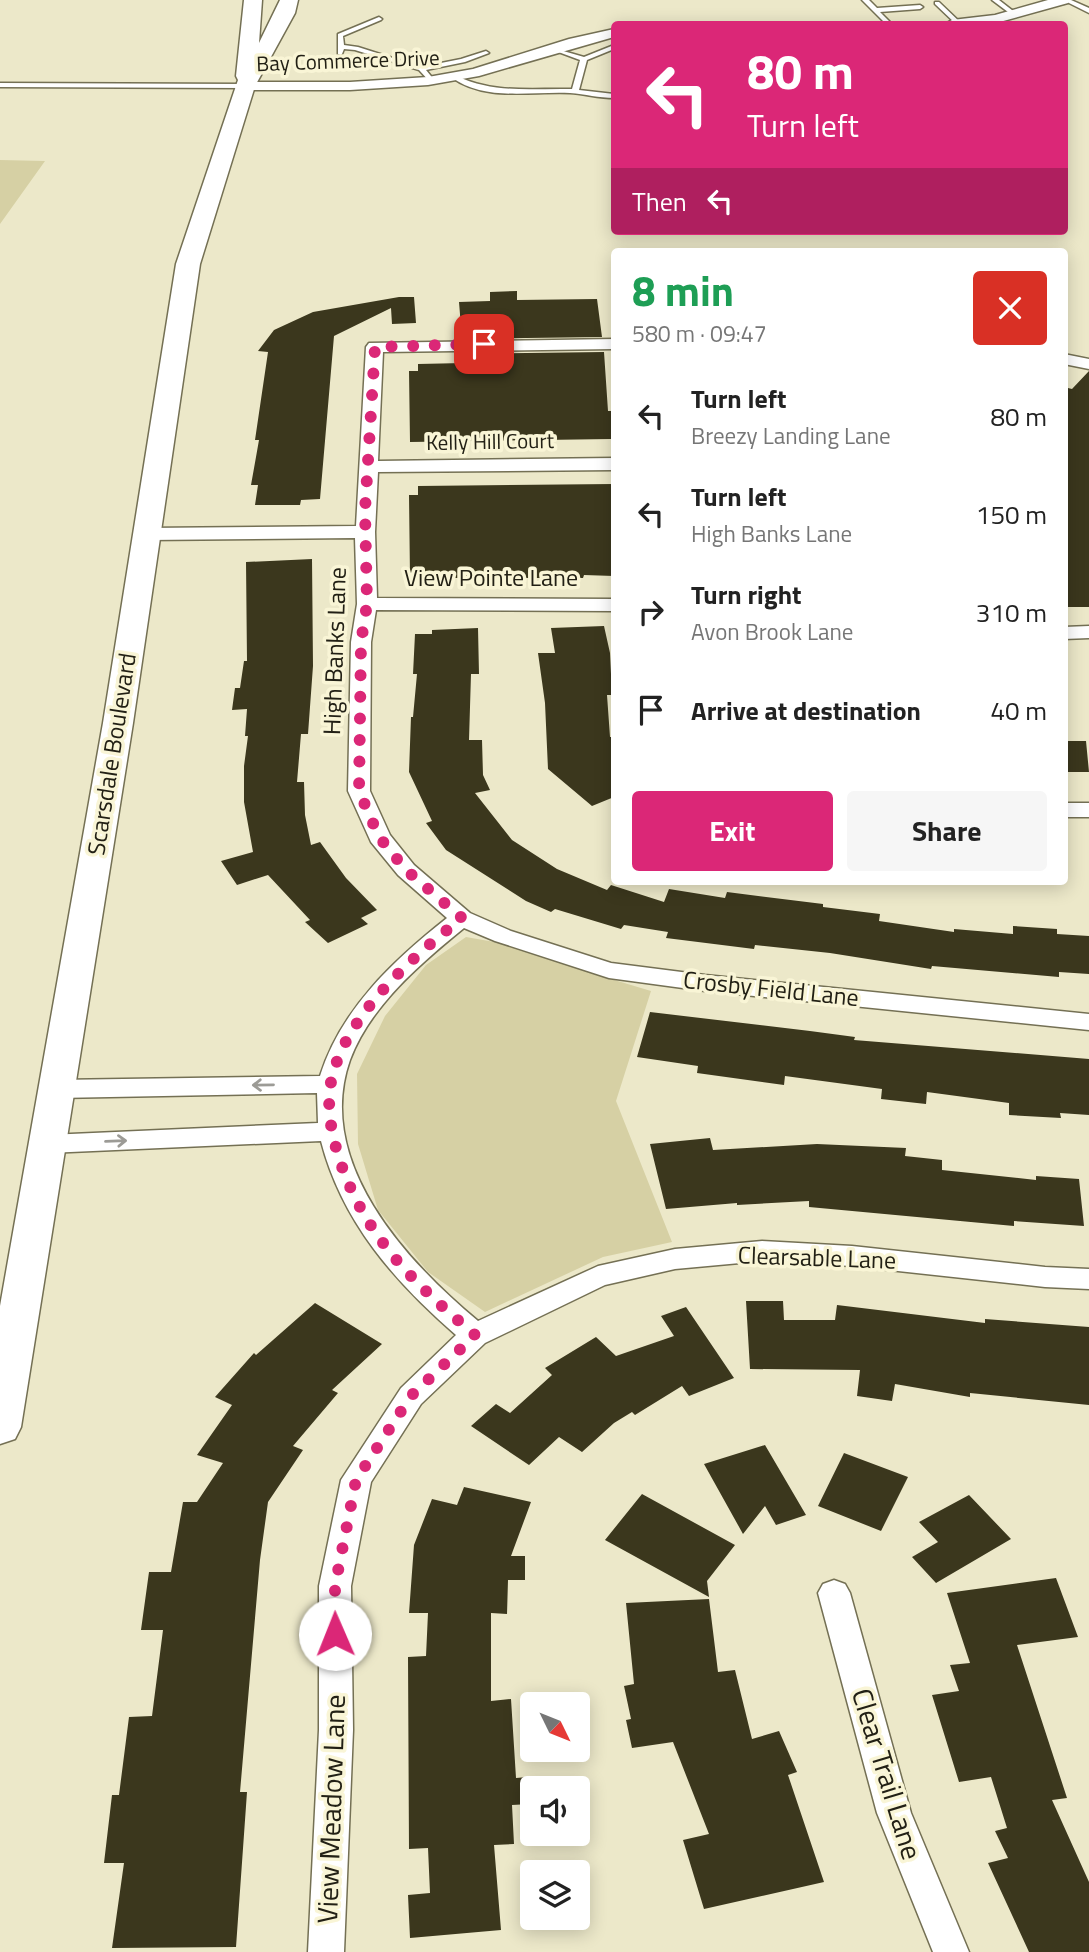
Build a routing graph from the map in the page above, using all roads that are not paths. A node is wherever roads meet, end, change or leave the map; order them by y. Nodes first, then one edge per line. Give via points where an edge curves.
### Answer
1 (253, 0) edge
2 (289, 0) edge
3 (865, 0) edge
4 (995, 0) edge
5 (1064, 0) edge
6 (937, 3) dead end
7 (920, 7) dead end
8 (875, 10) junction
9 (1089, 11) edge
10 (1014, 15) junction
11 (379, 19) dead end
12 (886, 21) edge
13 (956, 21) edge
14 (977, 21) edge
15 (611, 33) edge
16 (611, 48) edge
17 (555, 49) junction
18 (486, 53) dead end
19 (584, 59) junction
20 (421, 69) junction
21 (455, 77) junction
22 (430, 81) junction
23 (0, 85) edge
24 (245, 86) junction
25 (575, 91) junction
26 (611, 96) edge
27 (611, 344) edge
28 (1068, 360) edge
29 (1089, 364) edge
30 (611, 464) edge
31 (367, 467) junction
32 (365, 532) junction
33 (147, 534) junction
34 (367, 604) junction
35 (611, 605) edge
36 (1089, 632) edge
37 (1068, 633) edge
38 (1068, 810) edge
39 (1089, 810) edge
40 (462, 918) junction
41 (1089, 1022) edge
42 (331, 1083) junction
43 (57, 1089) junction
44 (330, 1132) junction
45 (48, 1144) junction
46 (1089, 1279) edge
47 (475, 1335) junction
48 (0, 1427) edge
49 (834, 1593) dead end
50 (326, 1952) edge
51 (951, 1952) edge

1 - 24 main road, Scarsdale Boulevard
2 - 24 main road, Scarsdale Boulevard
3 - 8 lane
4 - 10 lane
5 - 9 lane
5 - 10 street
6 - 13 lane
7 - 8 lane
8 - 12 lane
10 - 14 street
11 - 20 lane via 340,35 341,50 356,48
15 - 17 street, Bay Commerce Drive
16 - 19 lane
17 - 19 lane
17 - 21 street, Bay Commerce Drive
18 - 20 lane
19 - 25 lane
20 - 22 lane
21 - 22 street, Bay Commerce Drive
21 - 25 lane via 496,90
22 - 24 street, Bay Commerce Drive
23 - 24 lane
24 - 33 main road, Scarsdale Boulevard via 188,264
25 - 26 lane
27 - 31 street, High Banks Lane via 375,347
28 - 29 street
30 - 31 street, Kelly Hill Court
31 - 32 street, High Banks Lane
32 - 33 street
32 - 34 street, High Banks Lane
33 - 43 main road, Scarsdale Boulevard
34 - 35 street, View Pointe Lane
34 - 40 street, High Banks Lane via 361,642 359,791 379,837 406,870
36 - 37 street
38 - 39 street
40 - 41 street, Crosby Field Lane via 609,970
40 - 42 street via 416,954 358,1022
42 -> 43 street
42 - 44 street
43 - 45 main road, Scarsdale Boulevard
45 -> 44 street
44 - 47 street via 352,1195 386,1248 426,1294
45 - 48 main road, Scarsdale Boulevard
46 - 47 street, Clearsable Lane via 762,1251 676,1259 598,1276
47 - 50 street, View Meadow Lane via 411,1396 356,1480 335,1586 336,1730
49 - 51 street, Clear Trail Lane via 894,1813

